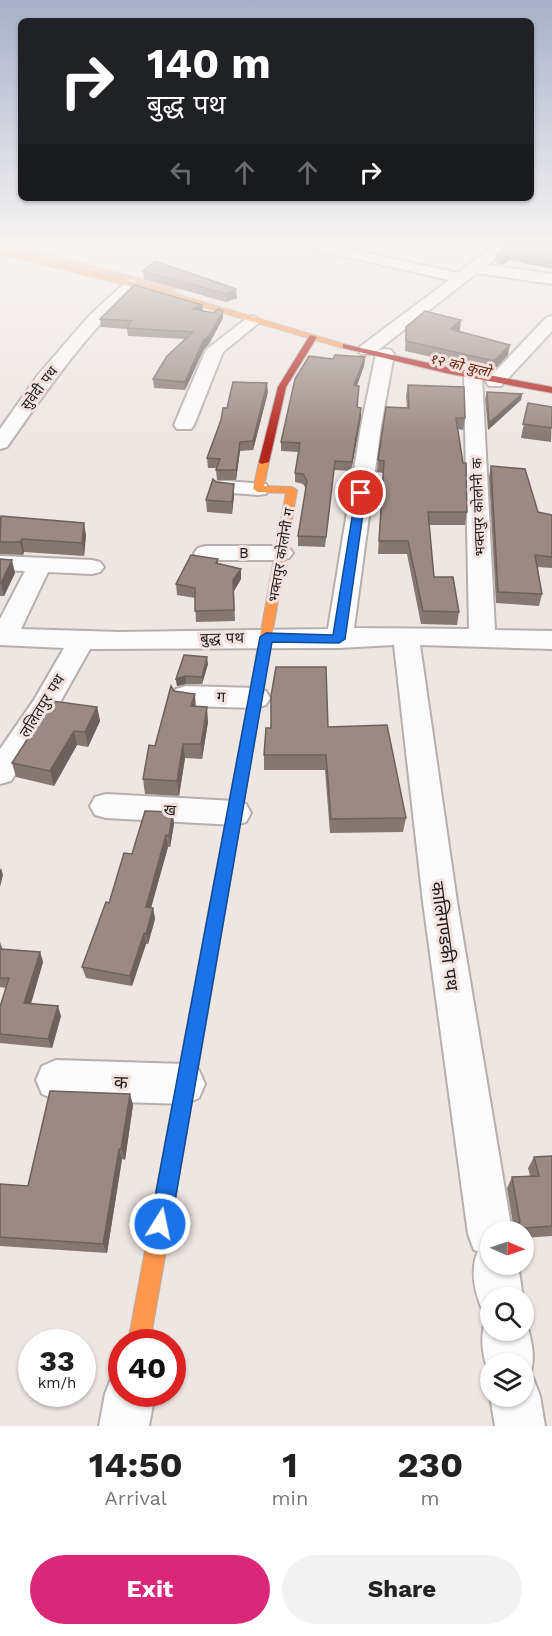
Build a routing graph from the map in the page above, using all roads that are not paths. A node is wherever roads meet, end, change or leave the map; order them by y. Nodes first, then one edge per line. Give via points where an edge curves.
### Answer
1 (101, 311) edge
2 (219, 311) edge
3 (420, 311) edge
4 (253, 321) junction
5 (552, 321) edge
6 (313, 337) junction
7 (374, 349) junction
8 (473, 376) junction
9 (495, 382) junction
10 (552, 390) edge
11 (184, 425) dead end
12 (0, 443) edge
13 (225, 488) edge
14 (258, 489) junction
15 (206, 553) dead end
16 (281, 553) junction
17 (0, 563) edge
18 (40, 565) junction
19 (92, 567) dead end
20 (406, 636) junction
21 (2, 637) edge
22 (266, 637) junction
23 (482, 638) junction
24 (82, 639) junction
25 (339, 639) junction
26 (552, 640) edge
27 (186, 696) edge
28 (256, 698) junction
29 (0, 773) edge
30 (106, 806) dead end
31 (235, 813) junction
32 (56, 1080) dead end
33 (185, 1084) junction
34 (488, 1221) edge
35 (141, 1329) edge
36 (128, 1407) edge
37 (517, 1407) edge
38 (124, 1426) edge
39 (520, 1426) edge

1 - 12 street, सुवेदी पथ via 35,391
2 - 4 street
3 - 7 street
4 - 6 street
4 - 11 street via 215,350
5 - 9 street
6 - 7 street
6 - 14 street via 282,387
7 - 8 street
7 - 25 street via 371,426
8 - 9 street
8 - 23 street, भक्तपुर कोलोनी क
9 - 10 street
13 - 14 street
14 - 16 street, भक्तपुर कोलोनी ग via 292,490
15 - 16 street, B
16 - 22 street, भक्तपुर कोलोनी ग
17 - 18 street
18 - 19 street
18 - 21 street
20 - 23 street, बुद्ध पथ
20 - 25 street, बुद्ध पथ
20 - 34 street, कालिगण्डकी पथ via 440,902
21 - 24 street, बुद्ध पथ
22 - 24 street, बुद्ध पथ
22 - 25 street, बुद्ध पथ
22 - 28 street, भक्तपुर कोलोनी ग
23 - 26 street, बुद्ध पथ
24 - 29 street, ललितपुर पथ
27 - 28 street, ग
28 - 31 street, भक्तपुर कोलोनी ग
30 - 31 street, ख
31 - 33 street, भक्तपुर कोलोनी ग
32 - 33 street, क
33 - 35 street, भक्तपुर कोलोनी ग
36 - 38 street
37 - 39 street

